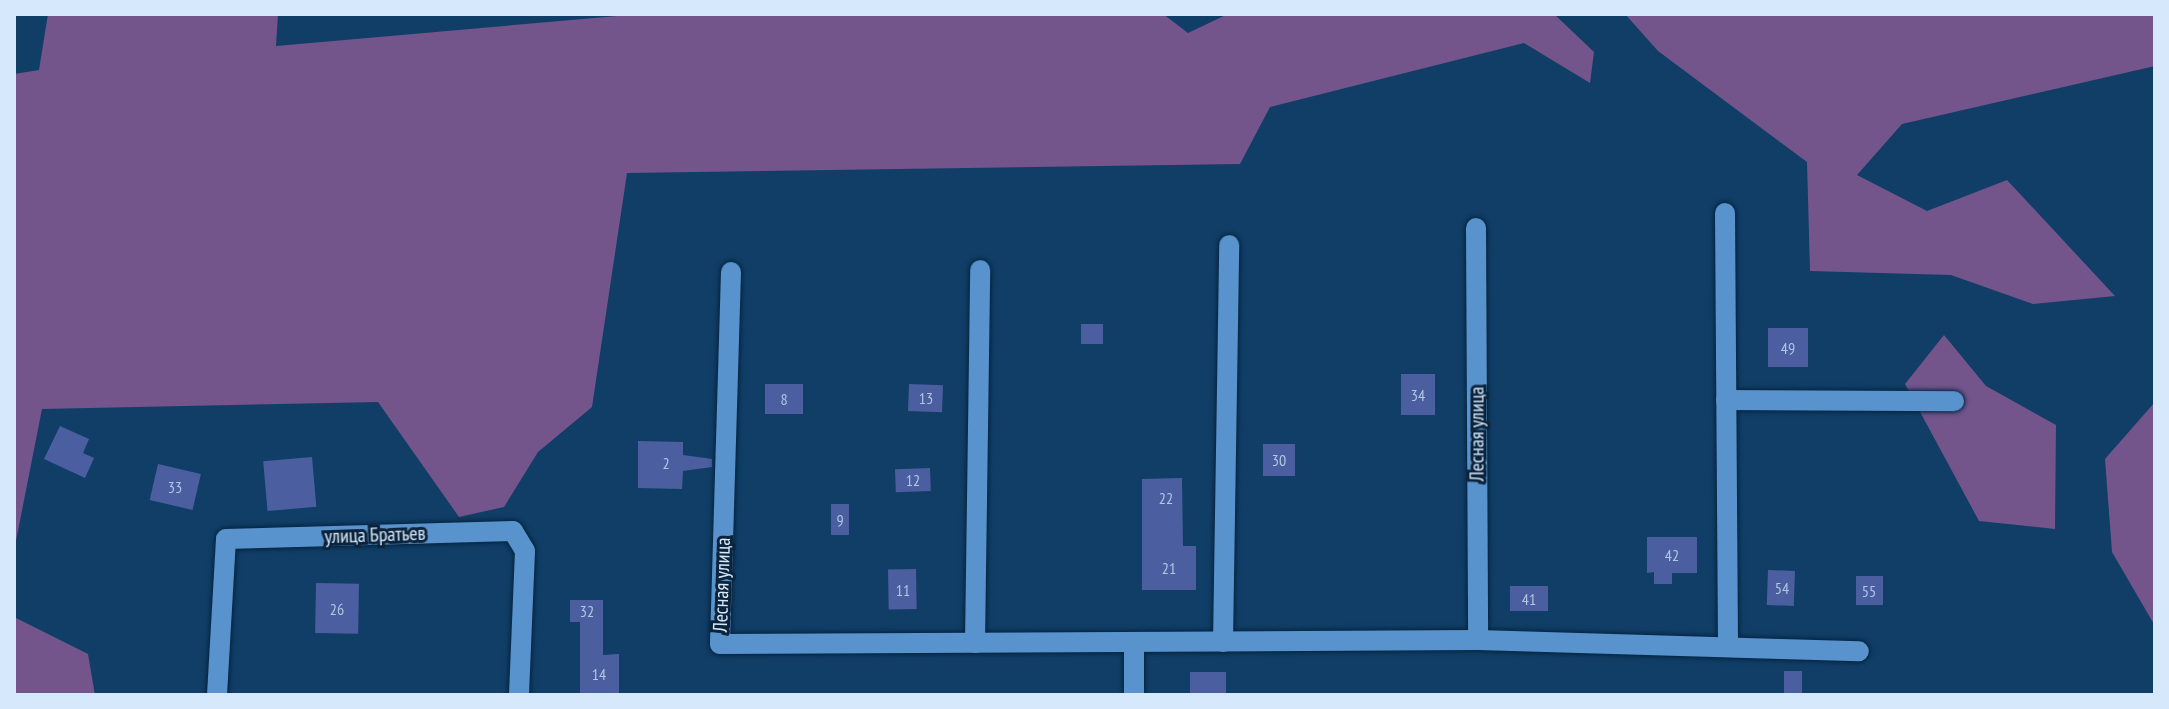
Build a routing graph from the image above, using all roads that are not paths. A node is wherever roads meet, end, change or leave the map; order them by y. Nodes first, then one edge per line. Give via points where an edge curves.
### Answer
1 (1725, 213) dead end
2 (1476, 228) dead end
3 (1229, 245) dead end
4 (980, 270) dead end
5 (731, 272) dead end
6 (1726, 400) junction
7 (1954, 401) dead end
8 (1478, 640) junction
9 (1223, 642) junction
10 (975, 643) junction
11 (1134, 643) junction
12 (1728, 647) junction
13 (1859, 651) dead end
14 (217, 695) edge
15 (519, 695) edge
16 (1134, 695) edge

1 - 6 street
2 - 8 street, Лесная улица
3 - 9 street
4 - 10 street
5 - 10 street, Лесная улица via 720,644
6 - 7 street
6 - 12 street
8 - 9 street, Лесная улица
8 - 12 street, Лесная улица
9 - 11 street, Лесная улица
10 - 11 street, Лесная улица
11 - 16 street
12 - 13 street, Лесная улица
14 - 15 street, улица Братьев via 226,539 513,531 525,551

